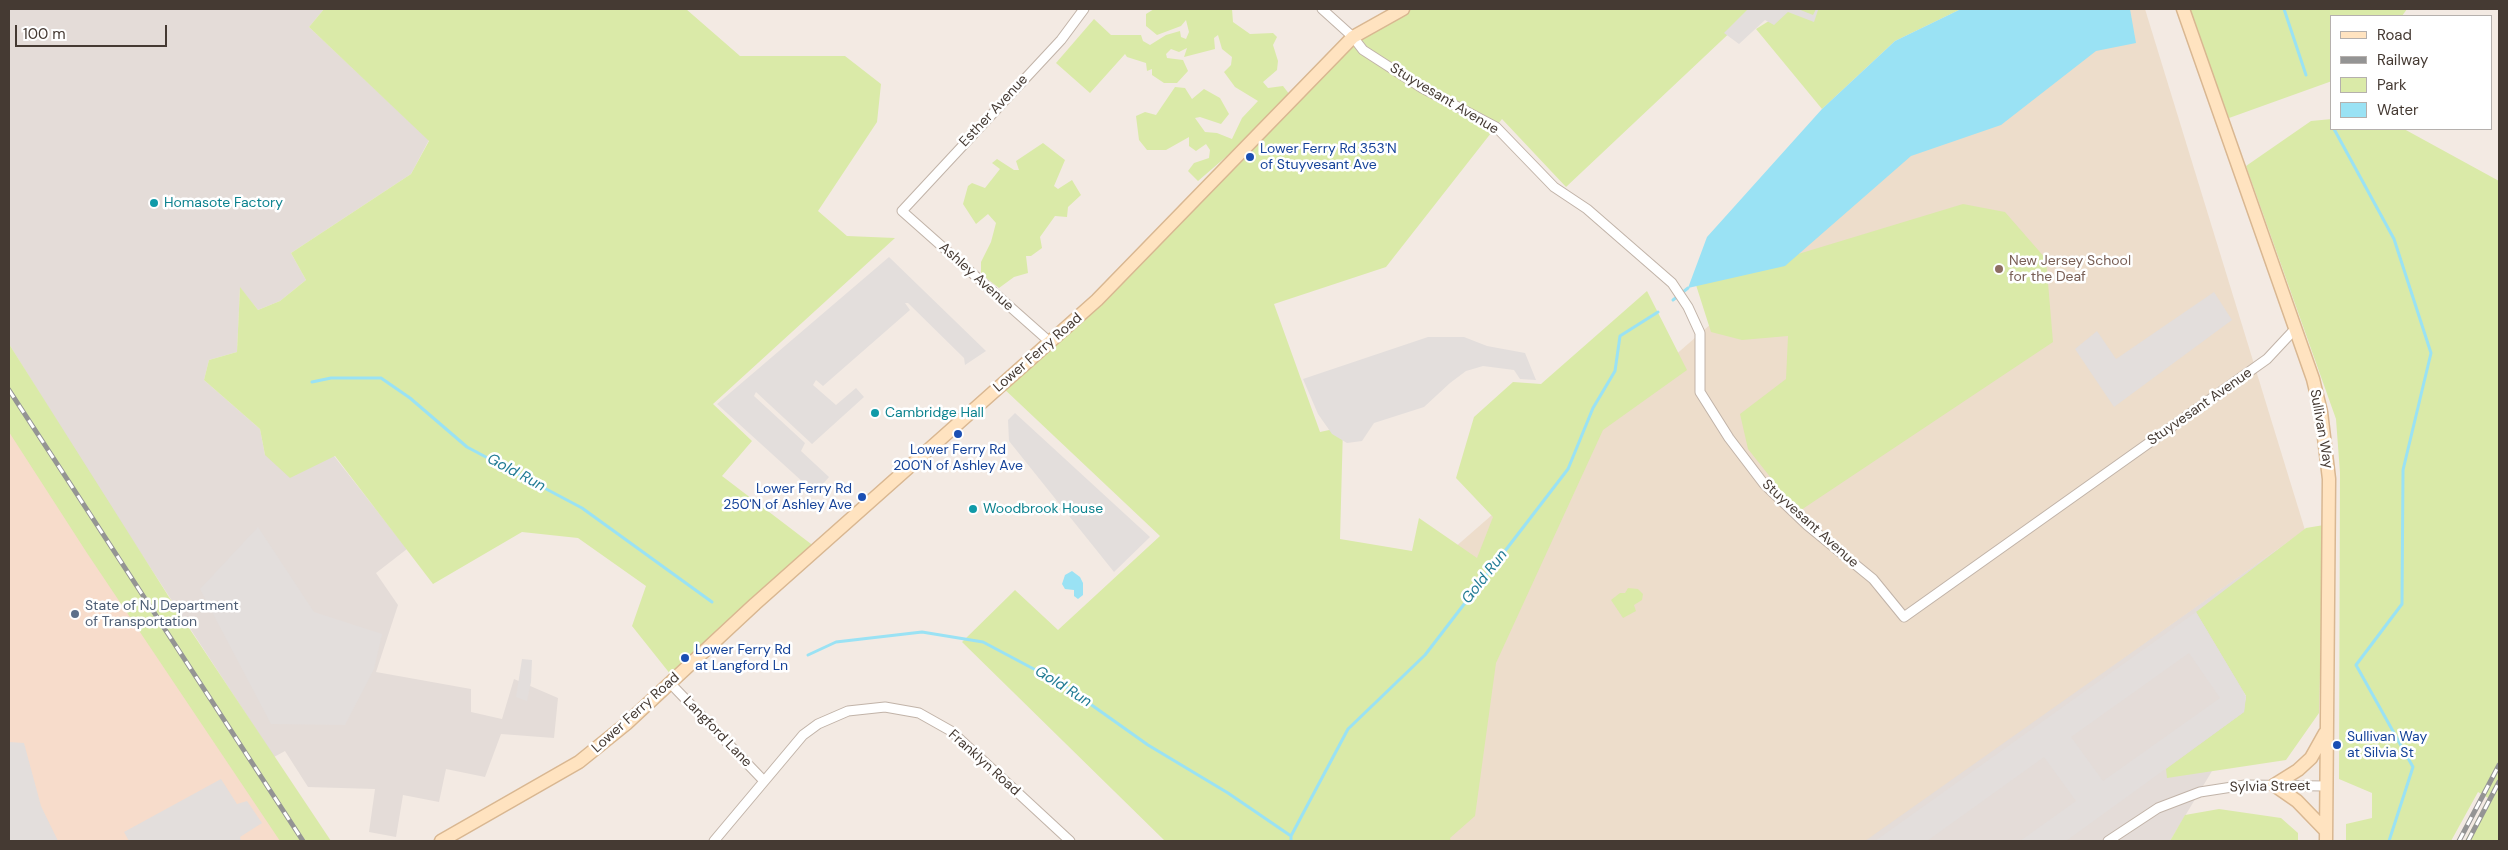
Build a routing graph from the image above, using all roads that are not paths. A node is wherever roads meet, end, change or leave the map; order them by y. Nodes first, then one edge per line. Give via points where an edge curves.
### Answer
1 (1084, 9) edge
2 (1322, 9) edge
3 (1403, 9) edge
4 (2183, 9) edge
5 (1353, 37) junction
6 (902, 211) joint
7 (2295, 329) junction
8 (1051, 343) junction
9 (670, 683) junction
10 (2326, 730) junction
11 (764, 780) junction
12 (2274, 785) junction
13 (2326, 786) junction
14 (2326, 836) edge
15 (441, 841) edge
16 (714, 841) edge
17 (1070, 841) edge
18 (2108, 841) edge

1 - 6 street, Esther Avenue via 1061,40
2 - 5 street, Stuyvesant Avenue
3 - 5 street, Lower Ferry Road
4 - 7 street, Sullivan Way
5 - 7 street, Stuyvesant Avenue via 1363,50 1422,88 1496,127 1554,187 1587,209 1672,283 1700,333 1700,392 1729,438 1764,484 1807,525 1873,579 1904,617 2267,359
5 - 8 street, Lower Ferry Road via 1136,261
6 - 8 street, Ashley Avenue
7 - 10 street, Sullivan Way via 2321,412 2330,480
8 - 9 street, Lower Ferry Road via 754,604
9 - 11 street, Langford Lane
9 - 15 street, Lower Ferry Road via 579,762
10 - 12 street via 2311,758
10 - 13 street, Sullivan Way
11 - 16 street, Franklyn Road
11 - 17 street, Franklyn Road via 795,743 824,721 866,708 901,709 936,721 951,731
12 - 13 street, Sylvia Street
12 - 14 street via 2297,801
12 - 18 street, Sylvia Street via 2223,788 2179,799 2137,820
13 - 14 street, Sullivan Way

